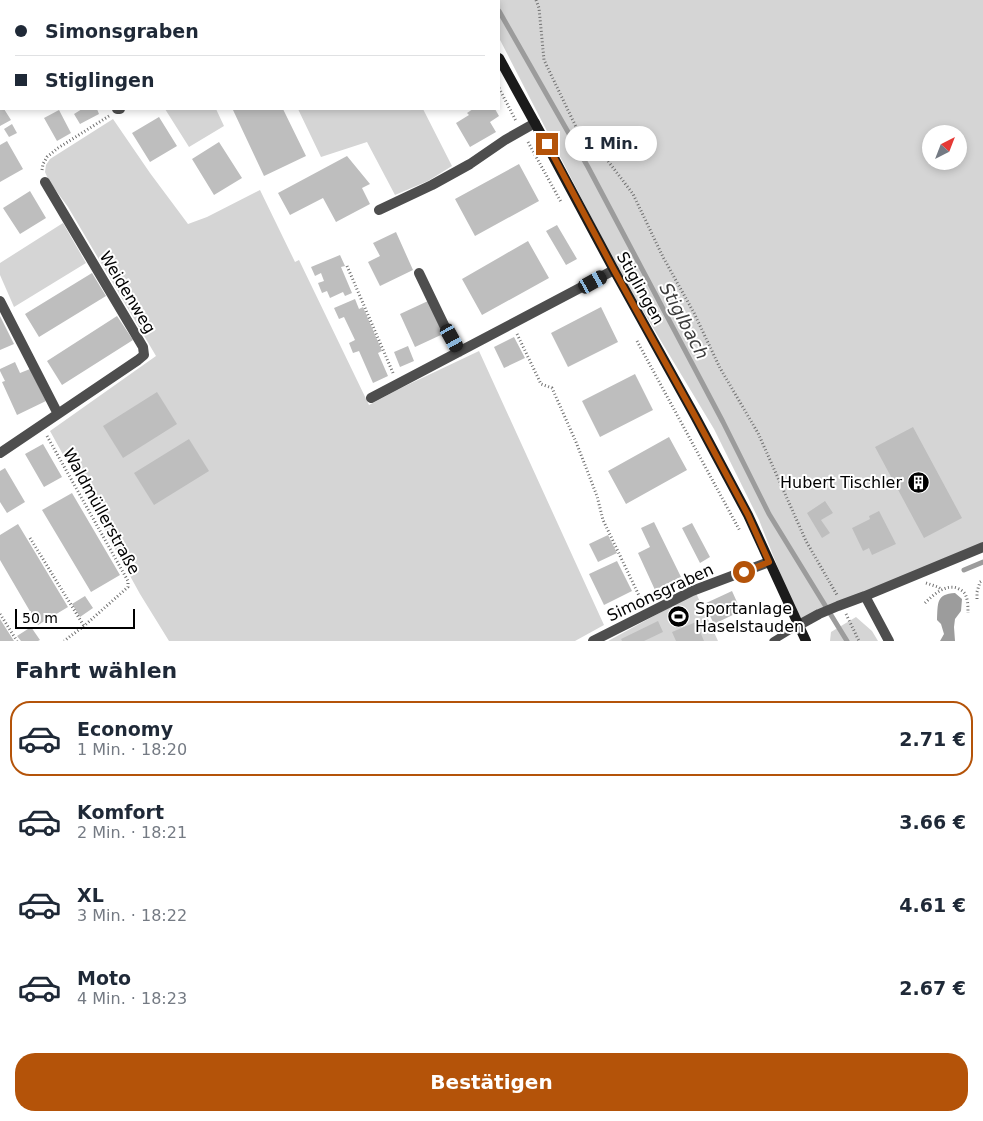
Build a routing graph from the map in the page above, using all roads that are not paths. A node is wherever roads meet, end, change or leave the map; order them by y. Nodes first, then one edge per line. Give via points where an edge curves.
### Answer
1 (500, 60) edge
2 (535, 123) junction
3 (46, 182) road end
4 (379, 210) dead end
5 (614, 270) junction
6 (419, 273) dead end
7 (0, 301) edge
8 (459, 352) junction
9 (371, 398) dead end
10 (58, 414) junction
11 (0, 453) edge
12 (983, 547) edge
13 (769, 562) junction
14 (865, 596) junction
15 (799, 626) junction
16 (593, 641) edge
17 (773, 641) edge
18 (806, 641) edge
19 (889, 641) edge

1 - 2 main road, Stiglingen
2 - 4 street via 470,164
2 - 5 main road, Stiglingen
3 - 10 street, Weidenweg via 143,347 144,355
5 - 8 street
5 - 13 main road, Stiglingen via 748,515
6 - 8 street
7 - 10 street
8 - 9 street
10 - 11 street, Weidenweg
12 - 14 street
13 - 15 main road, Stiglingen
13 - 16 street, Simonsgraben via 692,591
14 - 15 street via 819,614
14 - 19 street
15 - 17 lane
15 - 18 main road, Stiglingen

